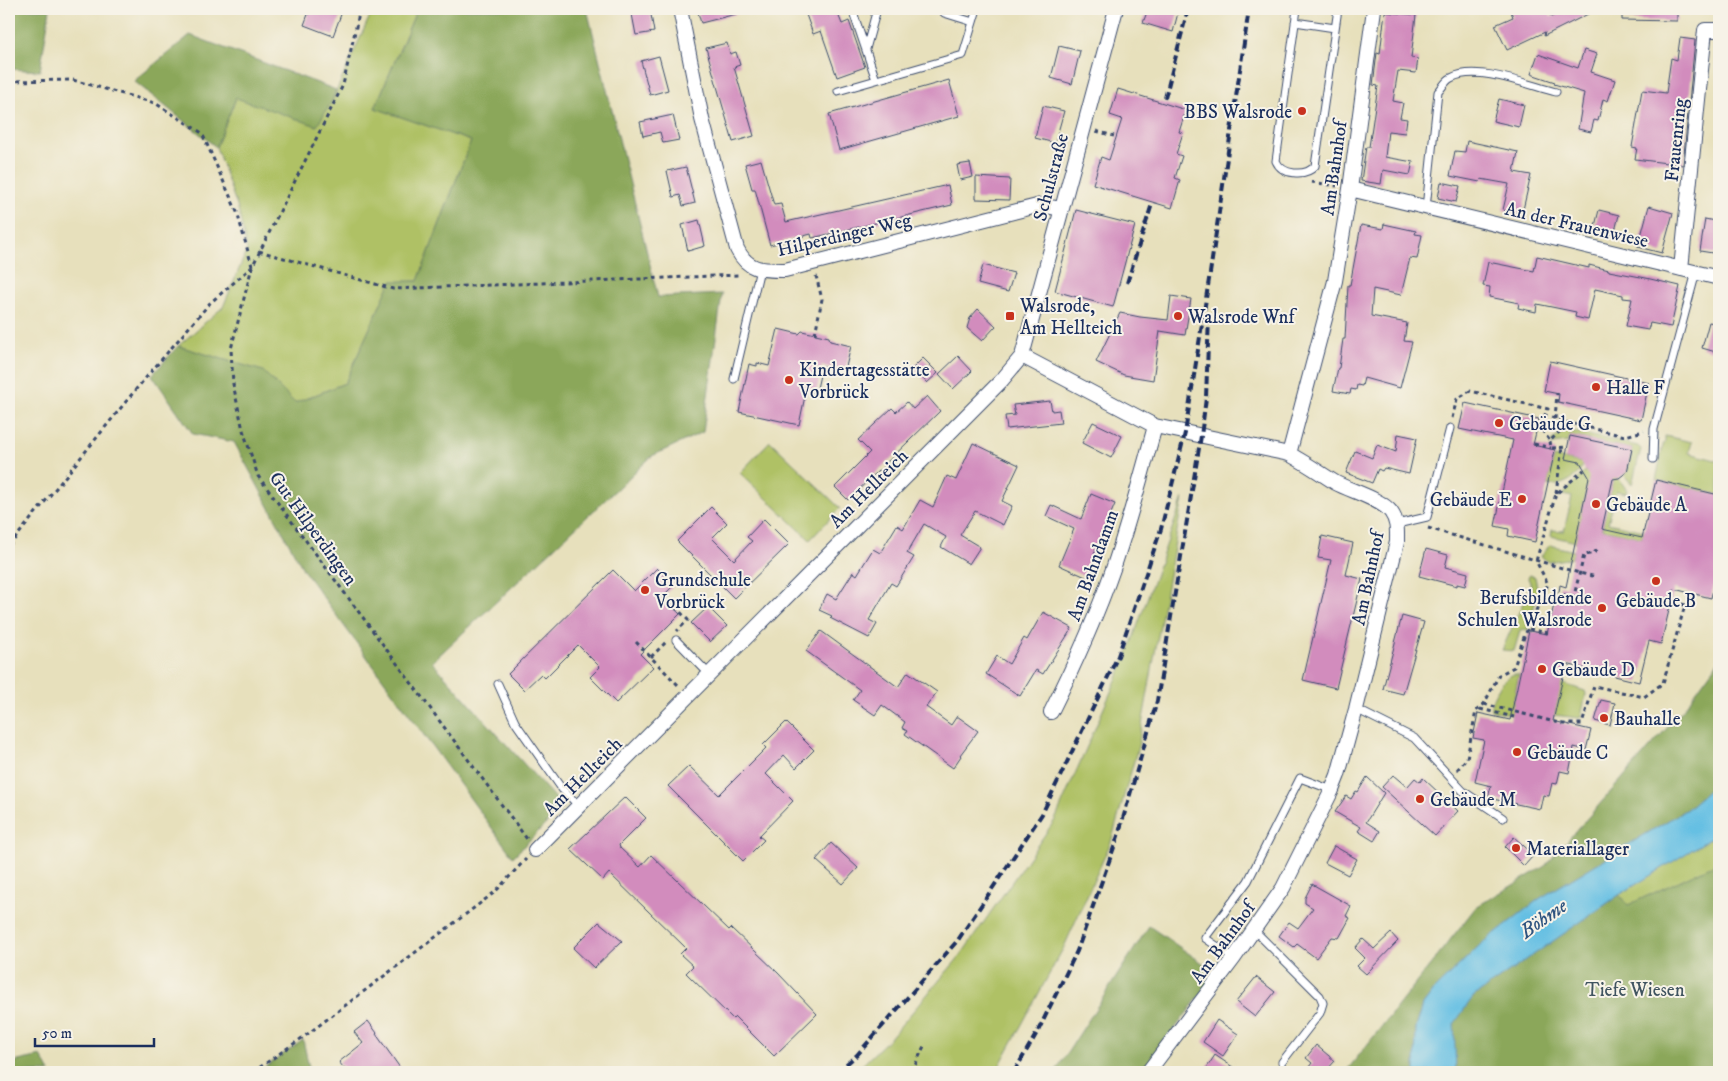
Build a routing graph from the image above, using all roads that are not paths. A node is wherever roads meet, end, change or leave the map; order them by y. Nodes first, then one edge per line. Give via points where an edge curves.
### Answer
1 (680, 9) edge
2 (852, 9) edge
3 (877, 9) edge
4 (943, 9) edge
5 (977, 9) edge
6 (1116, 9) edge
7 (1297, 9) edge
8 (1338, 9) edge
9 (1374, 9) edge
10 (973, 22) junction
11 (1295, 22) junction
12 (1336, 28) junction
13 (1719, 30) edge
14 (866, 49) junction
15 (876, 80) junction
16 (838, 92) dead end
17 (1556, 92) dead end
18 (1350, 189) junction
19 (1426, 208) junction
20 (1061, 209) junction
21 (755, 267) junction
22 (1681, 269) junction
23 (1696, 272) junction
24 (1719, 278) edge
25 (1022, 356) junction
26 (734, 380) dead end
27 (1155, 426) junction
28 (1450, 428) road end
29 (1290, 454) junction
30 (1653, 458) dead end
31 (1403, 523) junction
32 (676, 640) dead end
33 (709, 674) junction
34 (498, 684) dead end
35 (1356, 709) junction
36 (1051, 712) dead end
37 (1332, 790) junction
38 (579, 806) junction
39 (1504, 818) dead end
40 (535, 850) road end
41 (1254, 930) junction
42 (1234, 958) junction
43 (1282, 1062) dead end
44 (1148, 1072) edge

1 - 21 street via 702,119 737,249 742,258
2 - 14 lane
3 - 14 lane
4 - 10 lane via 944,13
5 - 10 lane
6 - 20 street, Schulstraße
7 - 11 lane
8 - 12 lane
9 - 18 street, Am Bahnhof
10 - 15 lane via 963,55
11 - 12 lane
11 - 12 lane via 1276,161 1278,167 1293,172 1305,173 1315,166
13 - 22 street, Frauenring via 1705,30
14 - 15 lane
15 - 16 lane
17 - 19 lane via 1484,73 1449,78 1438,92
18 - 19 street, An der Frauenwiese
18 - 29 street, Am Bahnhof via 1335,281
19 - 22 street, An der Frauenwiese
20 - 21 street, Hilperdinger Weg via 1041,205 784,270
20 - 25 street, Schulstraße
21 - 26 lane
22 - 23 street, An der Frauenwiese
23 - 24 street, An der Frauenwiese
23 - 30 lane via 1654,429
25 - 27 street
25 - 33 street, Am Hellteich via 1002,380
27 - 29 street
27 - 36 street, Am Bahndamm via 1112,570 1074,665
28 - 31 lane via 1427,517
29 - 31 street, Am Bahnhof via 1335,482 1378,502
31 - 35 street, Am Bahnhof
32 - 33 lane
33 - 38 street, Am Hellteich
34 - 38 lane via 515,722 562,789
35 - 37 street, Am Bahnhof
35 - 39 lane via 1414,738 1463,792
37 - 41 street, Am Bahnhof via 1283,888
37 - 42 lane via 1300,778 1248,881 1205,938
38 - 40 street, Am Hellteich
41 - 42 street, Am Bahnhof
41 - 43 lane via 1320,996 1323,1004
42 - 44 street, Am Bahnhof

